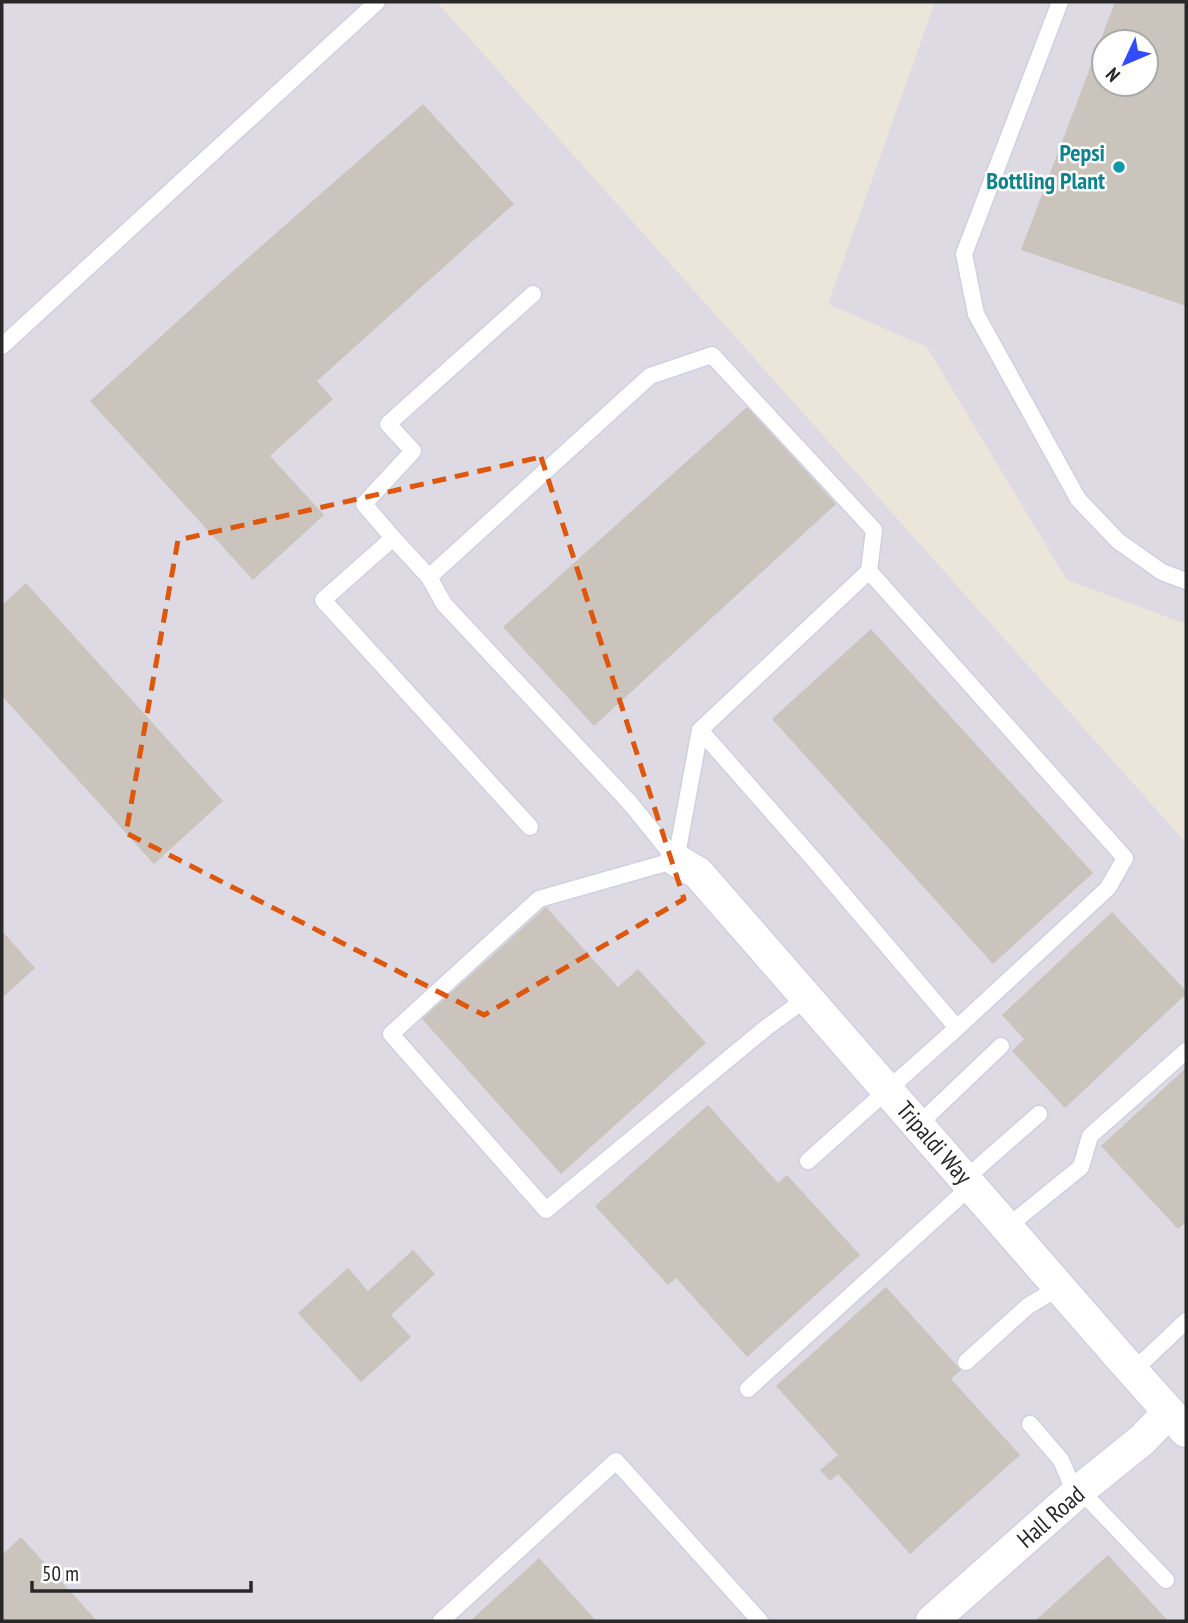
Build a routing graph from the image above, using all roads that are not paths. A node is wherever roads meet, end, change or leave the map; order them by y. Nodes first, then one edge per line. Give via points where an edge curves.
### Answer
1 (377, 2) edge
2 (1060, 2) edge
3 (533, 294) dead end
4 (2, 346) edge
5 (393, 538) junction
6 (869, 571) junction
7 (429, 577) junction
8 (1186, 581) edge
9 (700, 730) junction
10 (530, 827) dead end
11 (676, 860) junction
12 (807, 998) junction
13 (957, 1028) junction
14 (1001, 1046) dead end
15 (1186, 1051) edge
16 (888, 1090) junction
17 (1039, 1114) dead end
18 (918, 1125) junction
19 (808, 1161) dead end
20 (968, 1182) junction
21 (1007, 1227) junction
22 (1059, 1287) junction
23 (1186, 1321) edge
24 (966, 1362) dead end
25 (1133, 1371) junction
26 (748, 1389) dead end
27 (1178, 1422) edge
28 (1030, 1424) dead end
29 (1078, 1492) junction
30 (1166, 1580) dead end
31 (440, 1621) edge
32 (760, 1621) edge
33 (932, 1621) edge

1 - 4 lane
2 - 8 lane via 964,254 976,314 1079,499 1118,541 1162,572
3 - 5 lane via 388,424 413,451 364,504
5 - 7 lane
5 - 10 lane via 323,600
6 - 7 lane via 874,530 712,355 650,376
6 - 9 lane
6 - 13 lane via 1125,858 1108,888
7 - 11 lane via 444,604 630,803
9 - 11 lane
9 - 13 lane
11 - 12 street, Tripaldi Way via 698,873
11 - 12 lane via 539,899 391,1034 546,1210
12 - 16 street, Tripaldi Way
13 - 16 lane
14 - 18 lane
15 - 21 lane via 1090,1136 1080,1167
16 - 18 street, Tripaldi Way
16 - 19 lane
17 - 20 lane
18 - 20 street, Tripaldi Way
20 - 21 street, Tripaldi Way
20 - 26 lane
21 - 22 street, Tripaldi Way
22 - 24 lane via 1028,1306
22 - 25 street, Tripaldi Way
23 - 25 lane
25 - 27 street, Tripaldi Way
27 - 29 street, Hall Road via 1142,1440
28 - 29 lane via 1061,1460
29 - 30 lane
29 - 33 street, Hall Road
31 - 32 lane via 616,1461

